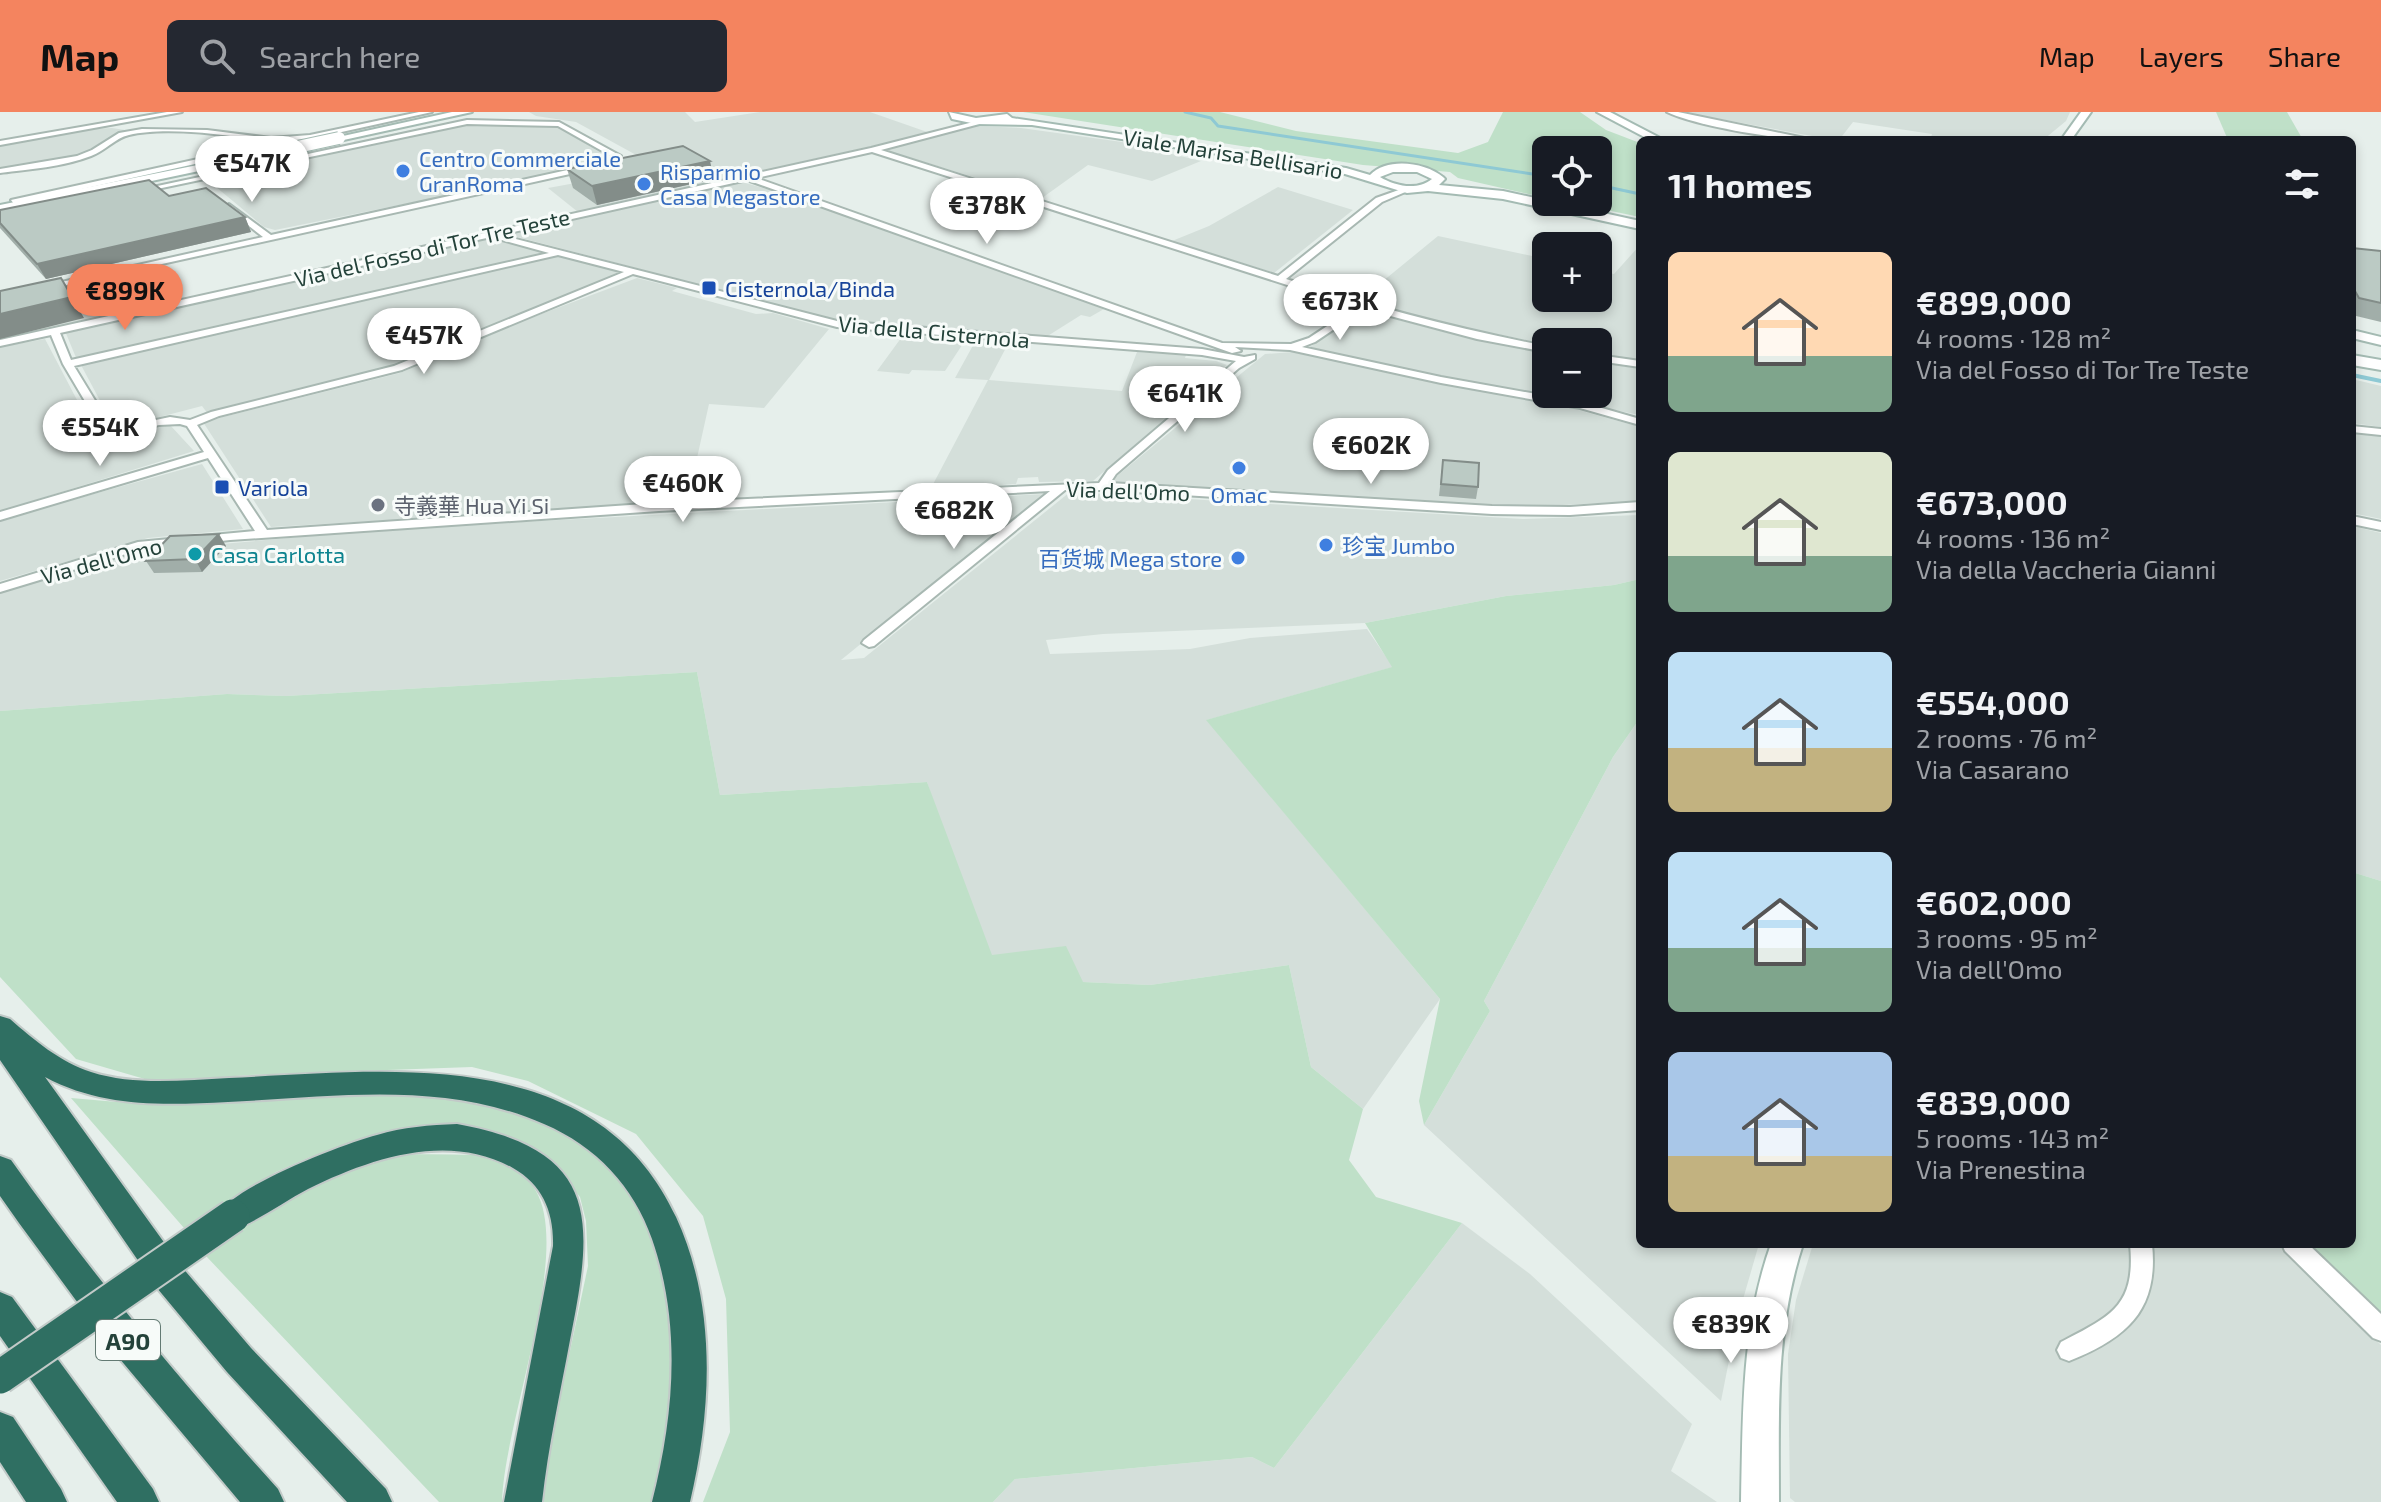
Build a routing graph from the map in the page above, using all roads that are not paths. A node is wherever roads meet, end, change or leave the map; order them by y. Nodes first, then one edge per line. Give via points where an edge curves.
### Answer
1 (179, 112) edge
2 (429, 112) edge
3 (450, 112) edge
4 (467, 112) edge
5 (494, 112) edge
6 (1014, 112) edge
7 (1602, 112) edge
8 (1670, 112) edge
9 (2086, 112) edge
10 (1588, 113) edge
11 (956, 117) edge
12 (990, 121) junction
13 (559, 124) junction
14 (1651, 136) edge
15 (1787, 136) edge
16 (2069, 136) edge
17 (310, 137) junction
18 (1636, 137) edge
19 (265, 140) junction
20 (338, 140) junction
21 (0, 143) edge
22 (288, 148) junction
23 (872, 150) junction
24 (626, 153) dead end
25 (244, 154) junction
26 (279, 161) junction
27 (621, 165) edge
28 (594, 167) junction
29 (1387, 169) junction
30 (0, 171) edge
31 (606, 174) edge
32 (213, 175) junction
33 (552, 176) junction
34 (745, 177) junction
35 (1438, 177) junction
36 (1379, 182) junction
37 (200, 184) dead end
38 (1425, 187) junction
39 (1407, 188) junction
40 (1532, 196) edge
41 (221, 200) edge
42 (1379, 200) junction
43 (78, 204) edge
44 (6, 206) edge
45 (1612, 215) edge
46 (1636, 221) edge
47 (1636, 221) edge
48 (490, 234) junction
49 (269, 237) junction
50 (559, 253) junction
51 (631, 272) junction
52 (1279, 280) junction
53 (34, 289) edge
54 (1363, 306) junction
55 (54, 331) junction
56 (2356, 335) edge
57 (2381, 341) edge
58 (0, 343) edge
59 (1219, 344) junction
60 (1532, 346) edge
61 (1290, 347) junction
62 (1208, 353) junction
63 (1245, 360) junction
64 (1612, 360) edge
65 (2356, 361) edge
66 (1636, 363) edge
67 (68, 364) junction
68 (2381, 365) edge
69 (1636, 421) edge
70 (191, 424) junction
71 (2356, 429) edge
72 (2381, 432) edge
73 (210, 454) junction
74 (1102, 486) junction
75 (1062, 487) junction
76 (1636, 506) edge
77 (0, 516) edge
78 (2356, 521) edge
79 (2381, 526) edge
80 (263, 533) junction
81 (0, 588) edge
82 (869, 643) dead end
83 (0, 1027) edge
84 (0, 1037) edge
85 (0, 1170) edge
86 (1786, 1248) edge
87 (2141, 1248) edge
88 (2297, 1248) edge
89 (0, 1308) edge
90 (2381, 1330) edge
91 (2069, 1350) dead end
92 (0, 1377) edge
93 (0, 1430) edge
94 (48, 1502) edge
95 (140, 1502) edge
96 (265, 1502) edge
97 (373, 1502) edge
98 (523, 1502) edge
99 (671, 1502) edge
100 (1760, 1502) edge

1 - 21 street
2 - 17 street
3 - 20 main road
4 - 20 main road
5 - 24 street via 568,122
6 - 12 main road
6 - 29 main road, Viale Marisa Bellisario via 1241,151
7 - 14 main road
8 - 15 street
9 - 16 main road
10 - 18 main road
11 - 12 main road, Viale Marisa Bellisario
11 - 23 street, Via del Fosso di Tor Tre Teste
12 - 36 main road, Viale Marisa Bellisario via 1032,122 1346,171
13 - 20 street via 467,122
13 - 20 street via 462,118
13 - 28 street via 617,154 611,162
17 - 19 street
17 - 20 street via 302,142 312,148
19 - 22 street
19 - 25 street
19 - 30 street via 138,131 79,157
20 - 25 main road, bridge
20 - 26 street
22 - 25 street
22 - 26 street via 288,156
22 - 44 street via 139,185
23 - 34 street, Via del Fosso di Tor Tre Teste
23 - 52 street
25 - 44 main road
26 - 32 street
27 - 28 street
28 - 33 street
29 - 35 main road, Viale Marisa Bellisario via 1415,168
29 - 36 main road via 1375,174
31 - 33 street via 559,184 547,182
32 - 37 street
32 - 43 street
33 - 49 street
34 - 48 street, Via del Fosso di Tor Tre Teste
34 - 59 street
35 - 38 main road
35 - 40 main road
36 - 39 main road, Viale Marisa Bellisario
36 - 42 street via 1384,192
38 - 39 main road, Viale Marisa Bellisario
38 - 46 main road
39 - 42 street
41 - 49 street
42 - 52 street
45 - 47 main road
48 - 50 street, Via della Cisternola
48 - 55 street, Via del Fosso di Tor Tre Teste
49 - 53 street
50 - 51 street, Via della Cisternola
50 - 67 street
51 - 62 street, Via della Cisternola via 837,324
51 - 70 street via 398,368
52 - 54 street
54 - 60 street
54 - 61 street via 1312,340
55 - 58 street, Via del Fosso di Tor Tre Teste
55 - 67 street
56 - 57 main road
59 - 61 street
59 - 62 street
59 - 63 street
61 - 63 street via 1266,349
61 - 69 street via 1581,405
62 - 63 street, Via della Cisternola
63 - 74 street
64 - 66 street
65 - 68 main road
67 - 70 street via 107,429 175,420
70 - 73 street
71 - 72 street
73 - 77 street
73 - 80 street
74 - 75 street, Via dell'Omo
74 - 76 street, Via dell'Omo via 1502,511
75 - 80 street, Via dell'Omo
75 - 82 street
78 - 79 street
80 - 81 street, Via dell'Omo via 138,546
83 - 99 highway via 53,1067 106,1088 184,1092 347,1082 447,1084 522,1099 597,1136 628,1163 654,1203 687,1305 687,1422
84 - 97 highway via 169,1277
85 - 96 highway, A90 via 118,1327
86 - 100 main road via 1769,1295 1762,1339
87 - 91 street via 2142,1278 2132,1309 2107,1331
88 - 90 street
89 - 95 highway
92 - 98 highway, bridge via 233,1216 317,1168 423,1140 490,1143 524,1157 545,1175 562,1199 569,1240
93 - 94 highway

